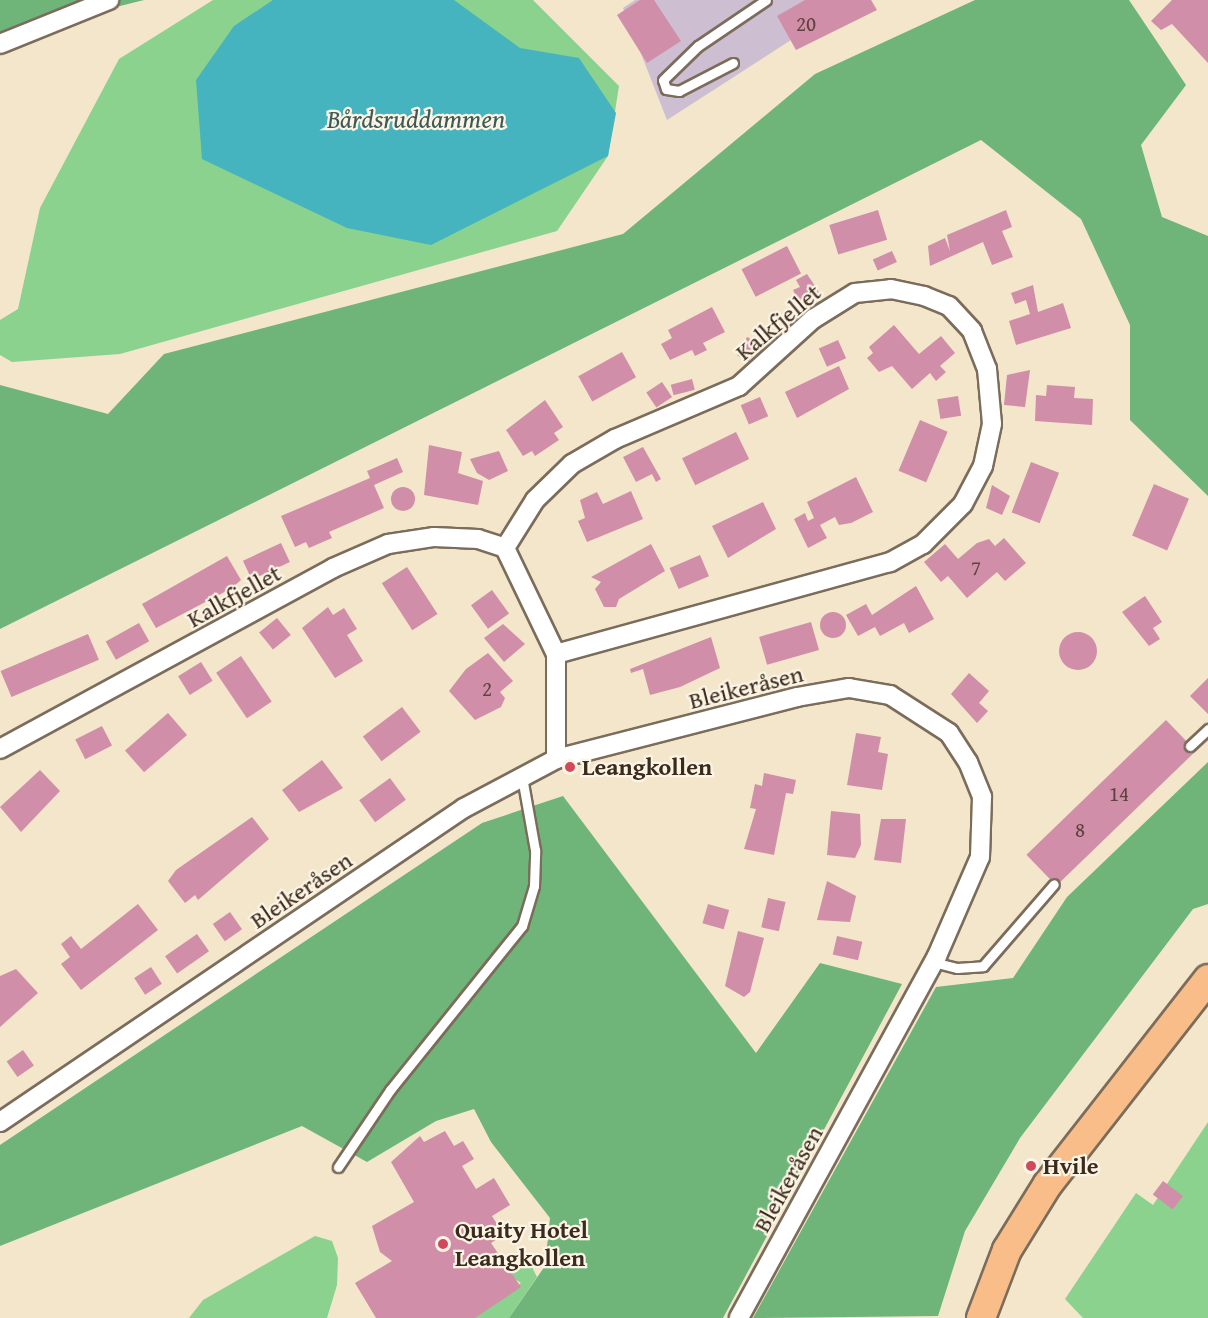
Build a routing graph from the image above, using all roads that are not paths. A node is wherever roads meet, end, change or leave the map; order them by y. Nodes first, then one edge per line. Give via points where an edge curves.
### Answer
1 (108, 0) edge
2 (766, 0) edge
3 (0, 44) edge
4 (733, 63) dead end
5 (505, 548) junction
6 (556, 654) junction
7 (1208, 729) edge
8 (1190, 746) dead end
9 (0, 748) edge
10 (556, 759) junction
11 (522, 777) junction
12 (1054, 884) dead end
13 (933, 962) junction
14 (1207, 982) edge
15 (0, 1122) edge
16 (338, 1167) dead end
17 (739, 1318) edge
18 (981, 1318) edge

1 - 3 street
2 - 4 lane via 698,46 663,80 666,90 679,91
5 - 6 street
5 - 6 street, Kalkfjellet via 535,500 572,464 739,386 834,303 855,293 891,289 949,306 972,331 987,369 991,413 983,466 963,504 923,544 880,565
5 - 9 street, Kalkfjellet via 478,539 434,537 388,544 333,568
6 - 10 street
7 - 8 lane
10 - 11 street, Bleikeråsen
10 - 13 street, Bleikeråsen via 849,688 890,695 925,713 949,732 968,762 982,797 984,828 980,857
11 - 15 street, Bleikeråsen via 464,808
11 - 16 lane via 535,850 534,886 522,926 390,1090
12 - 13 lane via 983,966 957,968
13 - 17 street, Bleikeråsen
14 - 18 main road via 1048,1184 1007,1250

